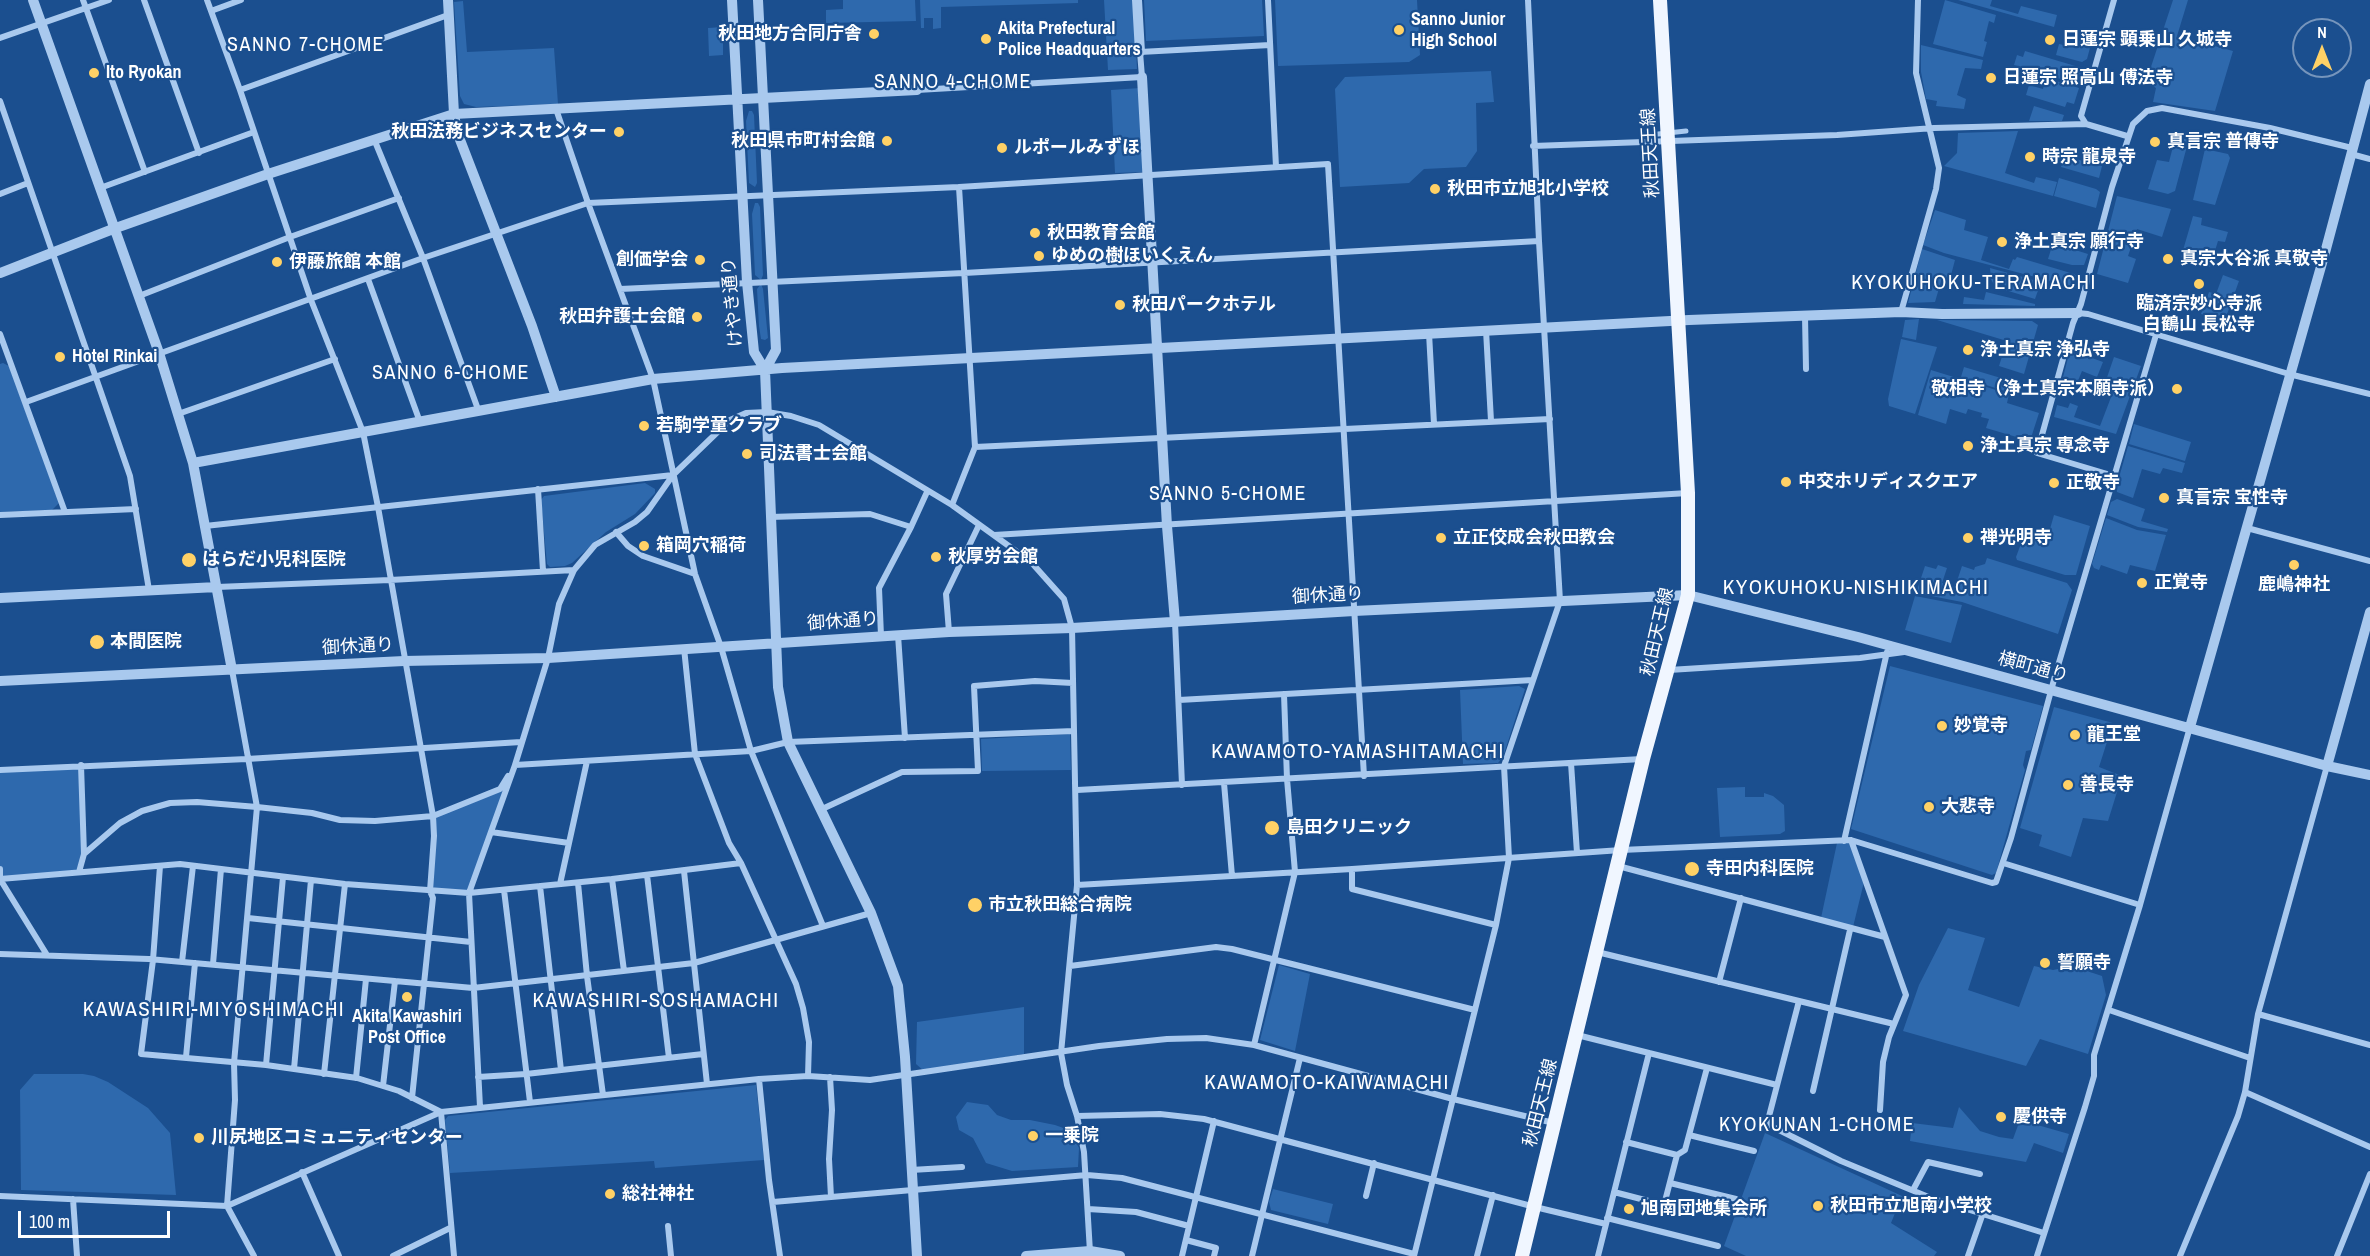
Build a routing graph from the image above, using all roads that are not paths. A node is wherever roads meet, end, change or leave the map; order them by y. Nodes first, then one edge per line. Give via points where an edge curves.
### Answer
1 (33, 0) edge
2 (83, 0) edge
3 (109, 0) edge
4 (144, 0) edge
5 (207, 0) edge
6 (241, 0) edge
7 (448, 0) edge
8 (732, 0) edge
9 (758, 0) edge
10 (1137, 0) edge
11 (1268, 0) edge
12 (1528, 0) edge
13 (1660, 0) edge
14 (1918, 0) edge
15 (2114, 0) edge
16 (86, 8) junction
17 (211, 11) junction
18 (448, 15) junction
19 (41, 23) junction
20 (0, 39) edge
21 (1270, 45) junction
22 (1140, 52) junction
23 (1142, 77) junction
24 (2370, 84) edge
25 (240, 90) junction
26 (917, 90) joint
27 (738, 99) junction
28 (764, 99) junction
29 (0, 101) edge
30 (556, 109) junction
31 (453, 114) junction
32 (2086, 124) junction
33 (9, 128) junction
34 (1929, 129) junction
35 (0, 131) edge
36 (1686, 131) dead end
37 (254, 132) junction
38 (1648, 135) dead end
39 (2127, 136) junction
40 (374, 139) junction
41 (1667, 142) junction
42 (1533, 146) junction
43 (2352, 151) junction
44 (199, 153) junction
45 (2370, 159) edge
46 (1276, 168) junction
47 (145, 172) junction
48 (268, 174) junction
49 (1148, 176) junction
50 (28, 183) junction
51 (959, 187) junction
52 (99, 188) junction
53 (0, 194) edge
54 (768, 195) junction
55 (399, 198) junction
56 (742, 198) junction
57 (588, 202) junction
58 (113, 229) junction
59 (496, 232) junction
60 (290, 237) junction
61 (1539, 241) junction
62 (54, 253) junction
63 (1335, 253) junction
64 (423, 258) junction
65 (1153, 263) junction
66 (0, 273) edge
67 (964, 273) junction
68 (368, 279) junction
69 (747, 282) junction
70 (772, 282) junction
71 (620, 289) junction
72 (139, 296) junction
73 (312, 300) junction
74 (1901, 312) junction
75 (2078, 313) junction
76 (1805, 316) junction
77 (1679, 321) junction
78 (1545, 327) junction
79 (1485, 330) junction
80 (1429, 333) junction
81 (0, 334) edge
82 (2156, 335) junction
83 (1340, 339) junction
84 (1157, 348) junction
85 (159, 353) junction
86 (7, 355) junction
87 (0, 357) edge
88 (969, 358) junction
89 (334, 359) junction
90 (1806, 369) dead end
91 (765, 370) junction
92 (2289, 374) junction
93 (96, 377) junction
94 (653, 379) junction
95 (2370, 394) edge
96 (556, 397) junction
97 (26, 402) junction
98 (479, 412) junction
99 (767, 412) junction
100 (178, 414) junction
101 (1550, 419) junction
102 (1491, 421) junction
103 (420, 422) junction
104 (1434, 423) junction
105 (1345, 429) junction
106 (363, 432) junction
107 (1162, 439) junction
108 (975, 447) junction
109 (193, 463) junction
110 (673, 475) junction
111 (2114, 476) junction
112 (538, 489) junction
113 (927, 492) junction
114 (1688, 493) junction
115 (1553, 502) junction
116 (952, 505) junction
117 (378, 507) junction
118 (136, 509) junction
119 (65, 512) junction
120 (1349, 514) junction
121 (0, 516) edge
122 (770, 517) junction
123 (979, 525) junction
124 (205, 526) junction
125 (1167, 526) junction
126 (910, 527) junction
127 (2247, 528) junction
128 (616, 532) junction
129 (993, 535) junction
130 (2370, 561) edge
131 (574, 570) junction
132 (543, 571) junction
133 (695, 574) junction
134 (390, 580) junction
135 (217, 587) junction
136 (150, 590) junction
137 (1688, 595) junction
138 (0, 598) edge
139 (1560, 601) junction
140 (1354, 611) junction
141 (2370, 612) edge
142 (1175, 622) junction
143 (1072, 628) junction
144 (949, 632) junction
145 (898, 635) junction
146 (881, 636) junction
147 (775, 643) junction
148 (721, 647) junction
149 (684, 648) junction
150 (1887, 650) junction
151 (548, 658) junction
152 (404, 662) junction
153 (232, 670) junction
154 (1668, 670) junction
155 (1533, 680) junction
156 (0, 681) edge
157 (1073, 683) junction
158 (1360, 689) junction
159 (2051, 689) junction
160 (1284, 694) junction
161 (1179, 700) junction
162 (2190, 727) junction
163 (1074, 731) junction
164 (976, 735) junction
165 (905, 738) junction
166 (521, 742) junction
167 (788, 742) junction
168 (420, 749) junction
169 (751, 751) junction
170 (695, 754) junction
171 (247, 759) junction
172 (1643, 759) junction
173 (587, 761) junction
174 (1571, 763) junction
175 (81, 765) junction
176 (515, 765) junction
177 (1504, 766) junction
178 (2327, 766) junction
179 (0, 770) edge
180 (2370, 775) edge
181 (1364, 776) junction
182 (1287, 779) junction
183 (1224, 783) junction
184 (1182, 785) junction
185 (1077, 790) junction
186 (257, 807) junction
187 (820, 810) junction
188 (433, 816) junction
189 (491, 832) junction
190 (1848, 840) junction
191 (569, 843) junction
192 (1621, 850) junction
193 (1577, 853) junction
194 (84, 854) junction
195 (1509, 858) junction
196 (741, 863) junction
197 (2003, 863) junction
198 (160, 866) junction
199 (193, 866) junction
200 (1617, 866) junction
201 (0, 869) edge
202 (221, 869) junction
203 (1352, 869) junction
204 (684, 871) junction
205 (79, 872) junction
206 (1295, 872) junction
207 (252, 873) junction
208 (647, 875) junction
209 (1232, 876) junction
210 (283, 877) junction
211 (0, 879) edge
212 (612, 879) junction
213 (311, 880) junction
214 (578, 883) junction
215 (345, 884) junction
216 (560, 884) junction
217 (1077, 885) junction
218 (540, 886) junction
219 (504, 890) junction
220 (430, 891) junction
221 (469, 893) junction
222 (1741, 897) junction
223 (2140, 905) junction
224 (871, 913) junction
225 (248, 918) junction
226 (279, 921) junction
227 (307, 925) junction
228 (1496, 925) junction
229 (823, 926) junction
230 (340, 928) junction
231 (1850, 930) junction
232 (429, 937) junction
233 (1885, 938) junction
234 (777, 939) junction
235 (471, 942) junction
236 (1597, 952) junction
237 (0, 954) edge
238 (47, 955) junction
239 (153, 960) junction
240 (1274, 960) junction
241 (182, 962) junction
242 (195, 963) junction
243 (694, 963) junction
244 (213, 964) junction
245 (1070, 966) junction
246 (244, 967) junction
247 (658, 967) junction
248 (274, 971) junction
249 (624, 971) junction
250 (303, 974) junction
251 (587, 976) junction
252 (334, 977) junction
253 (366, 979) junction
254 (552, 979) junction
255 (395, 981) junction
256 (1719, 982) junction
257 (515, 983) junction
258 (424, 984) junction
259 (473, 988) junction
260 (1799, 1000) junction
261 (1832, 1008) junction
262 (1475, 1010) junction
263 (2109, 1010) junction
264 (2258, 1014) junction
265 (1894, 1024) junction
266 (1577, 1035) junction
267 (1254, 1045) junction
268 (2370, 1045) edge
269 (1061, 1053) junction
270 (1649, 1053) junction
271 (703, 1054) junction
272 (186, 1057) junction
273 (669, 1058) junction
274 (1300, 1058) junction
275 (2250, 1058) junction
276 (234, 1064) junction
277 (266, 1065) junction
278 (598, 1065) junction
279 (1707, 1068) junction
280 (294, 1069) junction
281 (561, 1070) junction
282 (324, 1074) junction
283 (526, 1074) junction
284 (808, 1076) junction
285 (906, 1076) junction
286 (478, 1077) junction
287 (830, 1077) junction
288 (356, 1078) junction
289 (759, 1079) junction
290 (707, 1084) junction
291 (1777, 1085) junction
292 (383, 1086) junction
293 (1813, 1091) dead end
294 (2245, 1092) junction
295 (603, 1095) junction
296 (412, 1098) junction
297 (1453, 1099) junction
298 (530, 1102) junction
299 (480, 1107) junction
300 (1880, 1110) dead end
301 (441, 1112) junction
302 (1077, 1116) junction
303 (1214, 1121) junction
304 (1554, 1123) junction
305 (1689, 1135) junction
306 (1280, 1139) junction
307 (1626, 1142) junction
308 (2370, 1147) edge
309 (1754, 1150) dead end
310 (1677, 1155) junction
311 (1374, 1163) junction
312 (962, 1167) dead end
313 (911, 1170) junction
314 (302, 1172) junction
315 (1087, 1174) junction
316 (1980, 1174) dead end
317 (2370, 1174) edge
318 (1432, 1178) junction
319 (1670, 1183) junction
320 (1913, 1190) junction
321 (913, 1191) junction
322 (1614, 1192) junction
323 (1493, 1195) junction
324 (0, 1196) edge
325 (1365, 1196) dead end
326 (831, 1197) junction
327 (1197, 1197) junction
328 (74, 1199) junction
329 (1736, 1199) dead end
330 (773, 1202) junction
331 (227, 1206) junction
332 (1535, 1207) junction
333 (1088, 1209) junction
334 (1262, 1214) junction
335 (1983, 1214) junction
336 (1607, 1221) junction
337 (668, 1226) dead end
338 (1189, 1226) junction
339 (450, 1228) junction
340 (2044, 1233) junction
341 (1186, 1240) junction
342 (1718, 1246) dead end
343 (1090, 1253) edge
344 (1414, 1255) edge
345 (77, 1256) edge
346 (254, 1256) edge
347 (339, 1256) edge
348 (393, 1256) edge
349 (454, 1256) edge
350 (671, 1256) edge
351 (780, 1256) edge
352 (917, 1256) edge
353 (1026, 1256) edge
354 (1120, 1256) edge
355 (1182, 1256) edge
356 (1214, 1256) edge
357 (1252, 1256) edge
358 (1477, 1256) edge
359 (1522, 1256) edge
360 (1598, 1256) edge
361 (1968, 1256) edge
362 (2037, 1256) edge
363 (2180, 1256) edge
364 (2337, 1256) edge

1 - 19 street
2 - 16 street
3 - 16 street
4 - 44 street
5 - 17 street
6 - 17 street
7 - 18 street
8 - 27 street, けやき通り
9 - 28 street, けやき通り
10 - 22 street
11 - 21 street
12 - 42 street
13 - 41 main road, 秋田天王線
14 - 34 street via 1916,73
15 - 32 street via 2081,117
16 - 19 street
16 - 47 street
17 - 25 street
18 - 25 street
18 - 31 street
19 - 20 street
19 - 52 street
21 - 22 street
21 - 46 street
22 - 23 street
23 - 26 street
23 - 49 street
24 - 43 street
25 - 37 street
26 - 28 street
27 - 28 street
27 - 30 street
27 - 56 street, けやき通り
28 - 54 street, けやき通り
29 - 33 street
30 - 31 street
30 - 57 street
31 - 40 street
31 - 59 street
32 - 34 street
32 - 39 street
33 - 35 street
33 - 50 street
34 - 41 street
34 - 74 street via 1939,168 1936,189
36 - 38 street
37 - 44 street
37 - 48 street
39 - 43 street via 2147,111 2162,108 2270,128
39 - 75 street
40 - 48 street
40 - 55 street
41 - 42 street
41 - 77 main road, 秋田天王線
42 - 61 street
43 - 45 street
43 - 92 street
44 - 47 street
46 - 49 street
46 - 63 street via 1328,164
47 - 52 street
48 - 58 street
48 - 60 street
49 - 51 street
49 - 65 street
50 - 53 street
50 - 62 street
51 - 54 street
51 - 67 street
52 - 58 street
54 - 56 street
54 - 70 street, けやき通り
55 - 60 street
55 - 64 street
56 - 57 street
56 - 69 street, けやき通り
57 - 59 street
57 - 71 street
58 - 62 street
58 - 72 street
59 - 64 street
59 - 96 street
60 - 72 street
60 - 73 street
61 - 63 street
61 - 78 street
62 - 66 street
62 - 93 street
63 - 65 street
63 - 83 street
64 - 68 street
64 - 98 street
65 - 67 street
65 - 84 street
67 - 70 street
67 - 88 street
68 - 73 street
68 - 103 street
69 - 70 street
69 - 71 street
69 - 91 street, けやき通り via 754,352
70 - 91 street, けやき通り via 776,350
71 - 94 street
72 - 85 street
73 - 85 street
73 - 89 street
74 - 75 street
74 - 76 street
75 - 82 street
75 - 111 street via 2037,453
76 - 77 street
76 - 90 street
77 - 78 street
77 - 114 main road, 秋田天王線
78 - 79 street
78 - 101 street
79 - 80 street
79 - 102 street
80 - 83 street
80 - 104 street
81 - 86 street
82 - 92 street
82 - 111 street
83 - 84 street
83 - 105 street
84 - 88 street
84 - 107 street
85 - 93 street
85 - 100 street
86 - 87 street
86 - 97 street
88 - 91 street
88 - 108 street
89 - 100 street
89 - 106 street
91 - 94 street
91 - 99 street
92 - 95 street
92 - 127 street
93 - 97 street
93 - 118 street via 130,476
94 - 96 street
94 - 110 street
96 - 98 street
97 - 119 street
98 - 103 street
99 - 110 street via 746,413 730,420
99 - 113 street via 819,425
99 - 122 street
100 - 109 street
101 - 102 street
101 - 115 street
102 - 104 street
103 - 106 street
104 - 105 street
105 - 107 street
105 - 120 street
106 - 109 street
106 - 117 street
107 - 108 street
107 - 125 street
108 - 116 street
109 - 124 street
110 - 112 street
110 - 128 street via 647,512
110 - 133 street
111 - 159 street
112 - 117 street
112 - 132 street
113 - 116 street
113 - 126 street
114 - 115 street
114 - 137 main road, 秋田天王線
115 - 120 street
115 - 139 street
116 - 123 street
117 - 124 street
117 - 134 street
118 - 119 street
118 - 136 street
119 - 121 street
120 - 125 street
120 - 140 street
122 - 126 street via 870,514
122 - 147 street
123 - 129 street
123 - 144 street via 946,594
124 - 135 street
125 - 129 street
125 - 142 street
126 - 146 street via 879,588
127 - 130 street
127 - 162 street
128 - 131 street via 595,545
128 - 133 street via 643,556
129 - 143 street via 1031,562 1065,599
131 - 132 street
131 - 151 street via 559,604
132 - 134 street
133 - 148 street
134 - 135 street
134 - 152 street
135 - 136 street
135 - 153 street
136 - 138 street
137 - 139 street, 御休通り
137 - 150 street, 横町通り
137 - 154 main road, 秋田天王線
139 - 140 street, 御休通り
139 - 155 street
140 - 142 street, 御休通り
140 - 158 street
141 - 178 street
142 - 143 street, 御休通り
142 - 161 street
143 - 144 street, 御休通り
143 - 157 street
144 - 145 street, 御休通り
145 - 146 street, 御休通り
145 - 165 street
146 - 147 street, 御休通り
147 - 148 street, 御休通り
147 - 167 street
148 - 149 street, 御休通り
148 - 169 street
149 - 151 street, 御休通り
149 - 170 street
150 - 154 street
150 - 159 street, 横町通り via 1909,652
150 - 190 street
151 - 152 street, 御休通り
151 - 166 street
152 - 153 street, 御休通り
152 - 168 street
153 - 156 street, 御休通り
153 - 171 street
154 - 172 main road, 秋田天王線
155 - 158 street
155 - 177 street
157 - 163 street
157 - 164 street via 1035,681 974,686
158 - 160 street
158 - 181 street
159 - 162 street, 横町通り
159 - 197 street
160 - 161 street
160 - 182 street
161 - 184 street
162 - 178 street, 横町通り
162 - 223 street
163 - 164 street
163 - 185 street
164 - 165 street
164 - 187 street via 978,771 902,772
165 - 167 street
166 - 168 street
166 - 176 street
167 - 169 street
167 - 187 street
168 - 171 street
168 - 188 street
169 - 170 street
169 - 229 street
170 - 173 street
170 - 196 street via 729,843
171 - 175 street
171 - 186 street
172 - 174 street
172 - 192 main road, 秋田天王線
173 - 176 street
173 - 191 street
174 - 177 street
174 - 193 street
175 - 179 street
175 - 194 street
176 - 188 street via 500,789
176 - 189 street
177 - 181 street
177 - 195 street
178 - 180 street, 横町通り
178 - 264 street
181 - 182 street
182 - 183 street
182 - 206 street
183 - 184 street
183 - 209 street
184 - 185 street
185 - 217 street
186 - 188 street via 340,820
186 - 194 street via 171,803 120,822
186 - 207 street
187 - 224 street
188 - 220 street
189 - 191 street
189 - 221 street
190 - 192 street
190 - 197 street via 1992,883 1996,882
190 - 233 street
191 - 216 street
192 - 193 street
192 - 200 main road, 秋田天王線
193 - 195 street
194 - 205 street
195 - 203 street
195 - 228 street
196 - 204 street
196 - 234 street
197 - 223 street
198 - 199 street
198 - 205 street
198 - 239 street
199 - 202 street
199 - 241 street
200 - 222 street
200 - 236 main road, 秋田天王線
201 - 211 street
202 - 207 street
202 - 244 street
203 - 206 street
203 - 228 street via 1352,890
204 - 208 street
204 - 243 street
205 - 211 street
206 - 209 street
206 - 240 street
207 - 210 street
207 - 225 street
208 - 212 street
208 - 247 street
209 - 217 street
210 - 213 street
210 - 226 street
211 - 238 street
212 - 214 street
212 - 249 street
213 - 215 street
213 - 227 street
214 - 216 street
214 - 251 street
215 - 220 street
215 - 230 street
216 - 218 street
217 - 245 street
218 - 219 street
218 - 254 street
219 - 221 street
219 - 257 street
220 - 221 street
220 - 232 street via 433,898
221 - 235 street
222 - 231 street
222 - 256 street
223 - 263 street
224 - 229 street
224 - 285 street via 898,986
225 - 226 street
225 - 246 street
226 - 227 street
226 - 248 street
227 - 230 street
227 - 250 street
228 - 262 street
229 - 234 street
230 - 232 street
230 - 252 street
231 - 233 street
231 - 261 street
232 - 235 street
232 - 258 street
233 - 265 street via 1906,995
234 - 243 street
234 - 284 street via 803,1008
235 - 259 street
236 - 256 street
236 - 266 main road, 秋田天王線
237 - 238 street
238 - 239 street
239 - 241 street
239 - 272 street via 141,1054
240 - 245 street via 1216,947
240 - 262 street
240 - 267 street
241 - 242 street
242 - 244 street
242 - 272 street
243 - 247 street
243 - 271 street
244 - 246 street
245 - 269 street
246 - 248 street
246 - 276 street
247 - 249 street
247 - 273 street
248 - 250 street
248 - 277 street
249 - 251 street
250 - 252 street
250 - 280 street
251 - 254 street
251 - 278 street
252 - 253 street
252 - 282 street
253 - 255 street
253 - 288 street
254 - 257 street
254 - 281 street
255 - 258 street
255 - 292 street
256 - 260 street
257 - 259 street
257 - 283 street
258 - 259 street
258 - 296 street
259 - 286 street
260 - 261 street
260 - 291 street
261 - 265 street
261 - 293 street
262 - 297 street
263 - 275 street
263 - 340 street via 2094,1055 2088,1097
264 - 268 street
264 - 275 street
265 - 300 street via 1882,1062
266 - 270 street
266 - 304 main road, 秋田天王線
267 - 269 street via 1206,1038 1167,1039
267 - 274 street
269 - 285 street
269 - 302 street
270 - 279 street
270 - 307 street
271 - 273 street
271 - 290 street
272 - 276 street
273 - 278 street
274 - 297 street
274 - 306 street
275 - 294 street
276 - 277 street
276 - 331 street
277 - 280 street
278 - 281 street
278 - 295 street
279 - 291 street
279 - 305 street
280 - 282 street
281 - 283 street
282 - 288 street
283 - 286 street
283 - 298 street
284 - 287 street
284 - 289 street
285 - 287 street via 870,1080
285 - 313 street
286 - 299 street
287 - 326 street
288 - 292 street
289 - 290 street
289 - 330 street
290 - 295 street
291 - 320 street via 1767,1124 1840,1161
292 - 296 street
294 - 308 street
294 - 363 street via 2223,1157
295 - 298 street
296 - 301 street
297 - 304 street
297 - 318 street
298 - 299 street
299 - 301 street
301 - 314 street
301 - 339 street
302 - 303 street via 1160,1114
302 - 315 street
303 - 306 street
303 - 327 street
304 - 332 main road, 秋田天王線
305 - 309 street
305 - 310 street via 1685,1150
306 - 311 street
306 - 334 street
307 - 310 street
307 - 322 street
310 - 319 street
311 - 318 street
311 - 325 street
312 - 313 street
313 - 321 street
314 - 331 street
314 - 347 street
315 - 321 street
315 - 327 street via 1122,1178
315 - 333 street
316 - 320 street via 1928,1162
317 - 364 street
318 - 323 street
318 - 344 street
319 - 322 street via 1664,1205
319 - 329 street
320 - 335 street
321 - 326 street
321 - 352 street
322 - 336 street
323 - 332 street
323 - 358 street
324 - 328 street
326 - 330 street
327 - 334 street
327 - 338 street
328 - 331 street
328 - 345 street
330 - 351 street
331 - 346 street
332 - 336 street
332 - 359 main road, 秋田天王線
333 - 338 street via 1136,1212
333 - 343 street
334 - 344 street
334 - 357 street
335 - 340 street
335 - 361 street
336 - 342 street
336 - 360 street
337 - 350 street
338 - 341 street
339 - 348 street
339 - 349 street
340 - 362 street
341 - 355 street
341 - 356 street via 1216,1248
343 - 353 street
343 - 354 street

